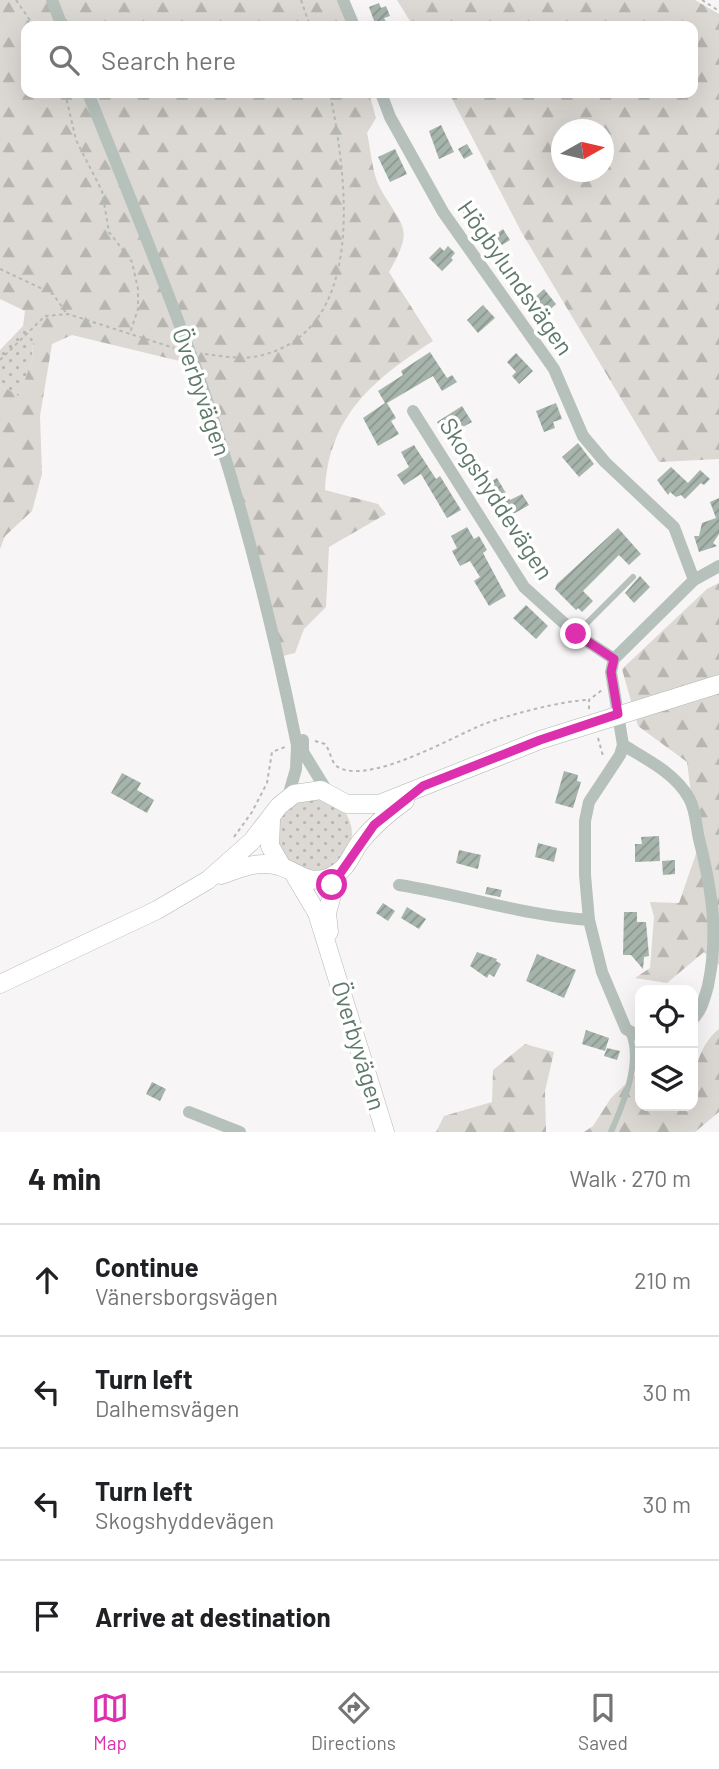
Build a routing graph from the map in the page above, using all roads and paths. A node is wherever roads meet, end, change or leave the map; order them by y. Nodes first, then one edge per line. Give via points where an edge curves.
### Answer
1 (16, 0) edge
2 (52, 0) edge
3 (301, 0) edge
4 (343, 0) edge
5 (702, 0) edge
6 (719, 11) edge
7 (31, 21) edge
8 (60, 21) edge
9 (308, 21) edge
10 (352, 21) edge
11 (66, 98) edge
12 (90, 98) edge
13 (331, 98) edge
14 (383, 98) edge
15 (0, 269) edge
16 (68, 314) junction
17 (130, 333) junction
18 (176, 349) dead end
19 (200, 354) dead end
20 (0, 360) edge
21 (413, 411) dead end
22 (719, 566) edge
23 (633, 577) dead end
24 (694, 580) junction
25 (576, 634) junction
26 (614, 659) junction
27 (719, 684) edge
28 (288, 701) junction
29 (618, 714) junction
30 (623, 745) junction
31 (423, 786) junction
32 (327, 791) junction
33 (288, 797) junction
34 (347, 804) junction
35 (271, 820) junction
36 (358, 845) junction
37 (289, 871) junction
38 (338, 873) junction
39 (208, 880) junction
40 (398, 885) dead end
41 (178, 899) junction
42 (589, 920) junction
43 (332, 960) junction
44 (0, 984) edge
45 (343, 1005) junction
46 (698, 1015) edge
47 (626, 1029) junction
48 (635, 1034) edge
49 (189, 1112) dead end
50 (240, 1132) edge
51 (385, 1132) edge
52 (611, 1132) edge

1 - 7 path
2 - 8 street
3 - 9 path
4 - 10 street
5 - 6 path
11 - 17 path via 76,139 102,191 109,232 132,262 138,309
12 - 28 street, Överbyvägen via 204,393 236,495
13 - 19 path via 346,209 338,269 327,301 308,327 270,352 238,358
14 - 24 street, Högbylundsvägen via 443,212 554,369 583,436 674,527
15 - 16 path via 53,293
16 - 17 path
16 - 20 path via 44,316
17 - 18 path
21 - 25 street, Skogshyddevägen via 524,587
22 - 24 street
23 - 25 lane
24 - 26 street
25 - 26 street, Skogshyddevägen
26 - 29 street via 611,672
27 - 29 main road
28 - 32 street, Överbyvägen via 305,744 303,752
28 - 33 street, Överbyvägen via 297,745
29 - 30 street
29 - 31 main road
30 - 42 street via 589,802
30 - 46 street via 658,766 682,788 694,810 716,938 716,957
31 - 34 main road via 379,804
31 - 36 main road via 374,825
32 - 33 main road via 307,790
32 - 34 main road
33 - 35 main road
34 - 36 main road via 358,823
35 - 37 main road, Överbyvägen via 270,846
35 - 39 main road
36 - 38 main road
37 - 38 main road via 319,880
37 - 39 main road via 260,863
37 - 43 main road, Överbyvägen via 317,913
38 - 43 main road, Överbyvägen via 327,913
39 - 41 main road
40 - 42 street via 540,916
41 - 44 main road
41 - 45 main road via 256,875 283,882 305,910 326,975
42 - 47 street
43 - 45 main road, Överbyvägen
45 - 51 main road, Överbyvägen
47 - 48 street
47 - 52 lane via 632,1057
49 - 50 street

